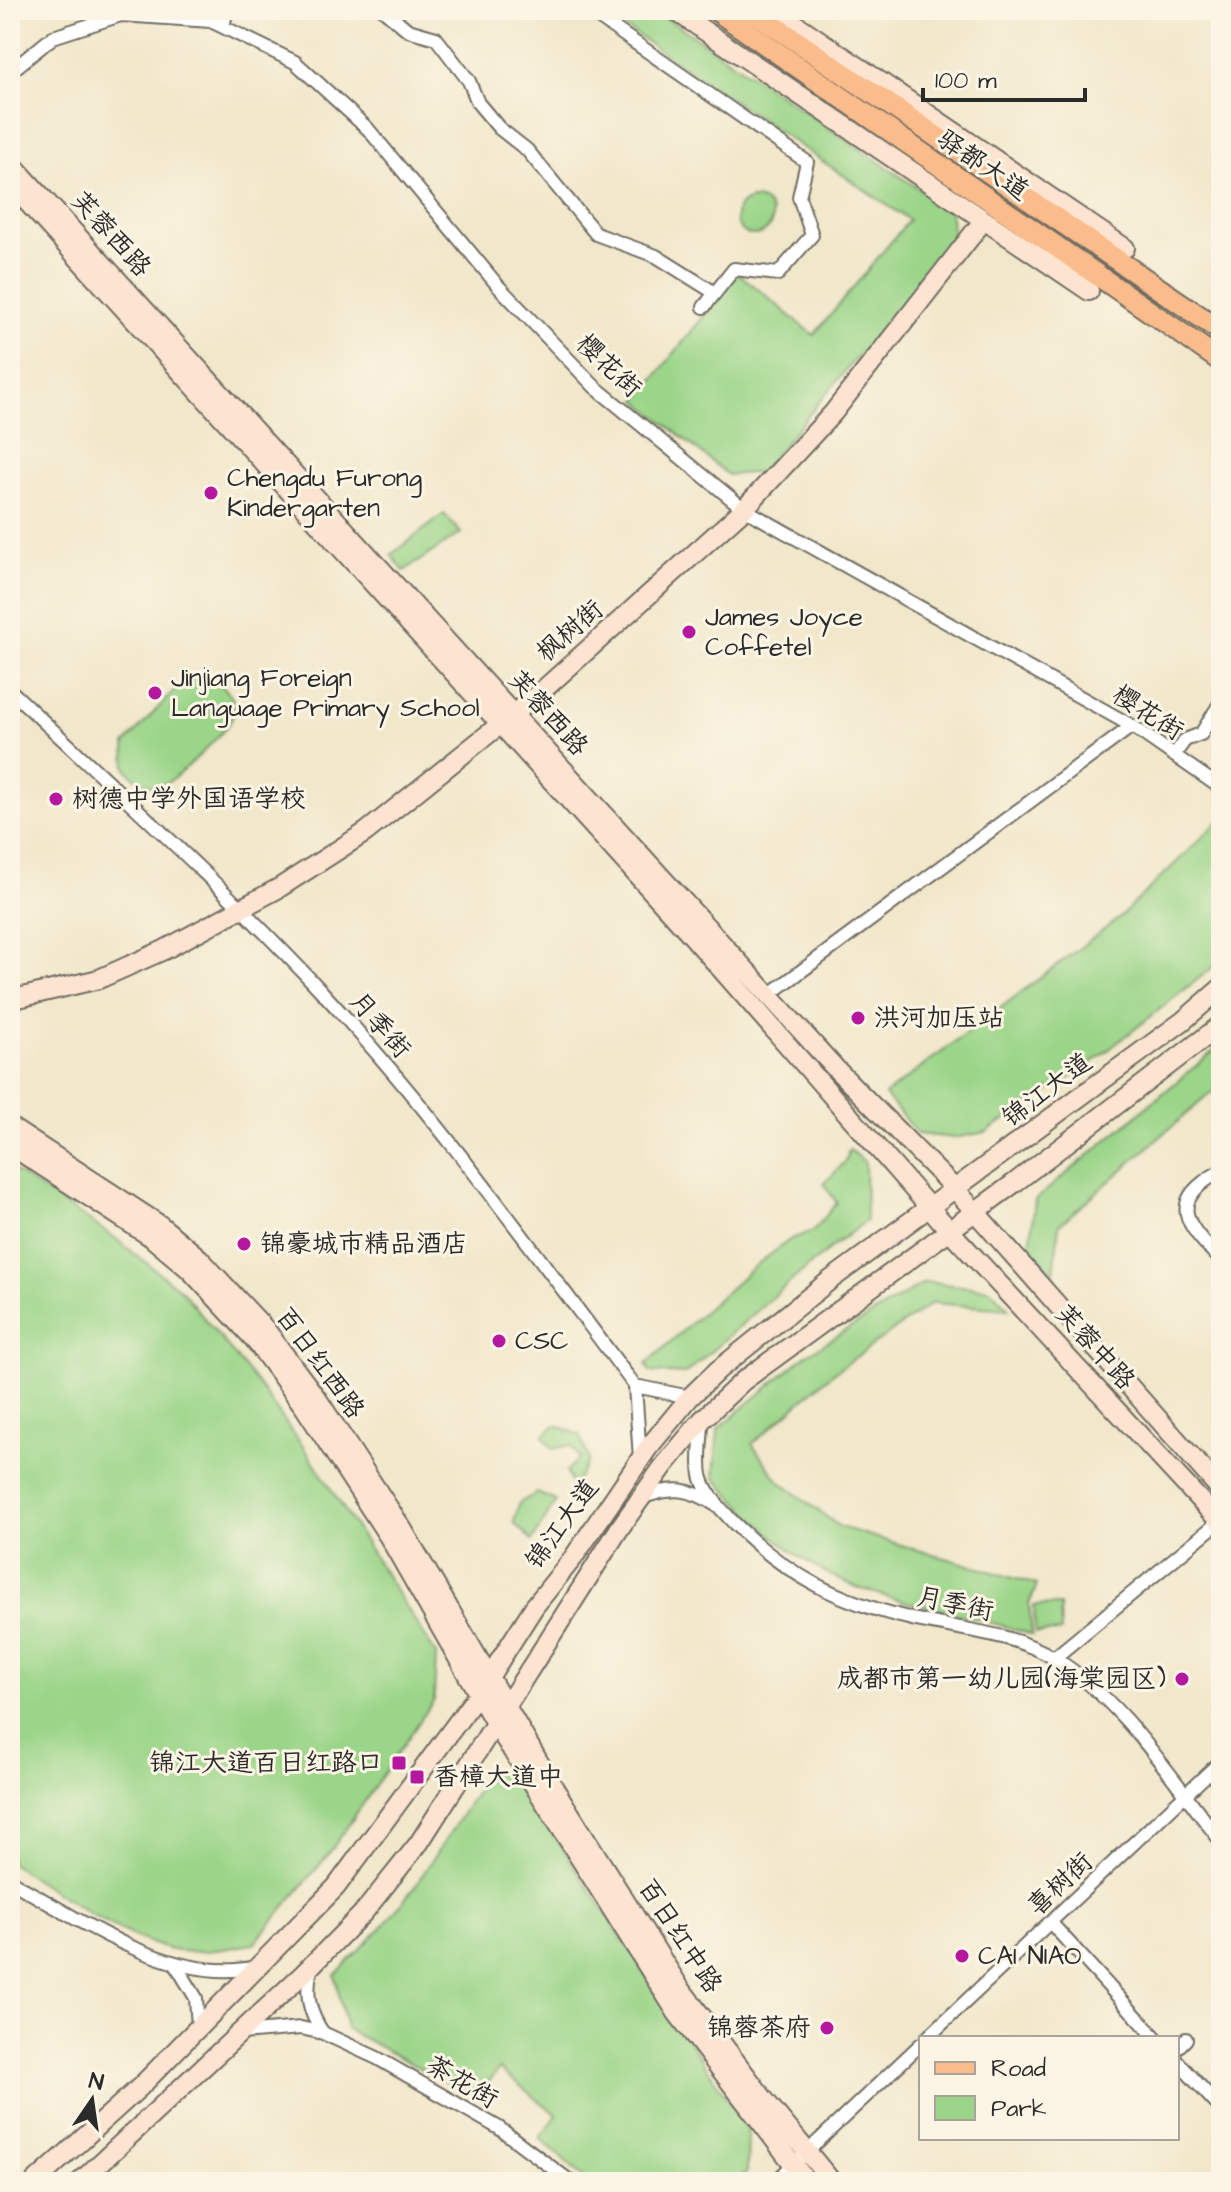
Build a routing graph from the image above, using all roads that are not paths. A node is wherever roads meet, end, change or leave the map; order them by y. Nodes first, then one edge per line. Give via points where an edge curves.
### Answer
1 (227, 10) edge
2 (384, 10) edge
3 (588, 10) edge
4 (674, 10) edge
5 (716, 10) edge
6 (751, 10) edge
7 (775, 10) edge
8 (223, 26) junction
9 (10, 72) edge
10 (10, 162) edge
11 (10, 183) edge
12 (983, 221) junction
13 (1125, 248) joint
14 (1134, 271) junction
15 (1089, 291) joint
16 (715, 293) junction
17 (1123, 293) junction
18 (704, 307) dead end
19 (1221, 331) edge
20 (1221, 361) edge
21 (744, 509) junction
22 (10, 690) edge
23 (1221, 702) edge
24 (505, 718) junction
25 (1132, 726) junction
26 (1174, 755) junction
27 (1221, 788) edge
28 (242, 908) junction
29 (1221, 988) edge
30 (769, 995) junction
31 (10, 1000) edge
32 (1221, 1025) edge
33 (10, 1127) edge
34 (10, 1145) edge
35 (1221, 1171) edge
36 (955, 1189) junction
37 (930, 1206) junction
38 (976, 1212) junction
39 (950, 1231) junction
40 (1221, 1260) edge
41 (635, 1386) junction
42 (690, 1397) junction
43 (702, 1420) junction
44 (640, 1459) junction
45 (1221, 1490) edge
46 (641, 1498) junction
47 (717, 1506) junction
48 (1220, 1521) edge
49 (1054, 1658) junction
50 (489, 1676) junction
51 (479, 1693) junction
52 (507, 1704) junction
53 (495, 1723) junction
54 (1221, 1761) edge
55 (1186, 1797) junction
56 (1221, 1841) edge
57 (10, 1881) edge
58 (1050, 1922) junction
59 (268, 1957) junction
60 (176, 1965) junction
61 (312, 1965) junction
62 (195, 2033) junction
63 (240, 2033) junction
64 (323, 2033) junction
65 (929, 2036) edge
66 (1154, 2036) edge
67 (919, 2046) edge
68 (1179, 2063) edge
69 (1221, 2109) edge
70 (800, 2158) junction
71 (35, 2182) edge
72 (80, 2182) edge
73 (571, 2182) edge
74 (775, 2182) edge
75 (807, 2182) edge
76 (832, 2182) edge

1 - 8 street
2 - 16 street via 408,30 436,38 458,64 478,103 527,150 596,234 656,256
3 - 16 street via 807,162 799,197 811,229 808,241 778,274 739,267
4 - 12 main road
5 - 17 main road, 驿都大道
6 - 14 main road, 驿都大道
7 - 13 main road
8 - 9 street, 樱花街 via 121,15 53,37
8 - 21 street, 樱花街 via 295,62 331,93 385,149 499,287 595,387
10 - 24 main road, 芙蓉西路
11 - 24 main road, 芙蓉西路
12 - 15 main road
12 - 21 main road, 枫树街 via 833,413
13 - 14 main road
14 - 19 main road, 驿都大道
15 - 17 main road
16 - 18 street
17 - 20 main road, 驿都大道
21 - 24 main road, 枫树街
21 - 25 street, 樱花街
22 - 28 street, 月季街
23 - 26 street via 1201,734 1185,740
24 - 28 main road, 枫树街 via 366,832
24 - 30 main road, 芙蓉西路
24 - 37 main road, 芙蓉西路
25 - 26 street, 樱花街
25 - 30 street
26 - 27 street, 樱花街
28 - 31 main road, 枫树街 via 99,979
28 - 41 street, 月季街 via 414,1097
29 - 36 main road, 锦江大道
30 - 36 main road, 芙蓉西路
32 - 38 main road, 锦江大道
33 - 50 main road, 百日红西路 via 160,1225 237,1295 318,1400
34 - 51 main road, 百日红西路 via 151,1237 226,1305 305,1408 389,1537
35 - 40 street via 1193,1188 1186,1209 1192,1231
36 - 37 main road, 锦江大道
36 - 38 main road, 芙蓉中路
37 - 39 main road, 芙蓉中路
37 - 42 main road, 锦江大道 via 829,1281
38 - 39 main road, 锦江大道
38 - 45 main road, 芙蓉中路
39 - 43 main road, 锦江大道 via 743,1381
39 - 48 main road, 芙蓉中路
41 - 42 street
41 - 44 street
42 - 44 main road, 锦江大道
43 - 46 main road, 锦江大道
43 - 47 street, 月季街 via 701,1476
44 - 50 main road, 锦江大道
46 - 47 street via 680,1488
46 - 52 main road, 锦江大道
47 - 49 street, 月季街 via 800,1579 835,1595 910,1618 987,1632
48 - 49 street
49 - 55 street, 月季街 via 1154,1749
50 - 51 main road, 锦江大道
50 - 52 main road, 百日红西路
51 - 53 main road, 百日红西路
51 - 59 main road, 锦江大道 via 336,1887
52 - 53 main road, 锦江大道
52 - 70 main road, 百日红中路 via 680,1988
53 - 61 main road, 锦江大道 via 419,1843 364,1912
53 - 70 main road, 百日红中路 via 677,2013
54 - 55 street, 喜树街
55 - 56 street, 月季街
55 - 58 street, 喜树街
57 - 60 street
58 - 65 street, 喜树街
58 - 66 street
59 - 60 street via 255,1967 237,1970
59 - 62 main road, 锦江大道
60 - 62 street via 196,1998 200,2015
61 - 63 main road, 锦江大道
61 - 64 street via 308,2003
62 - 71 main road, 锦江大道
63 - 64 street, 茶花街 via 281,2027
63 - 72 main road, 锦江大道
64 - 73 street, 茶花街 via 499,2128
67 - 70 street
68 - 69 street
70 - 74 street
70 - 75 main road, 百日红中路
70 - 76 main road, 百日红中路

